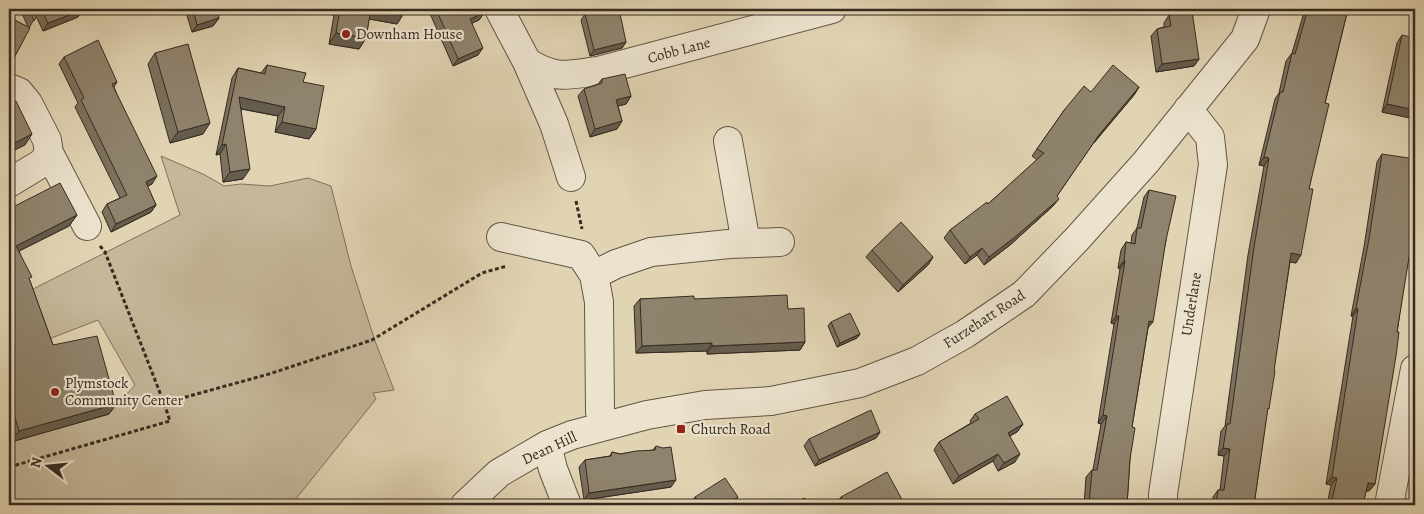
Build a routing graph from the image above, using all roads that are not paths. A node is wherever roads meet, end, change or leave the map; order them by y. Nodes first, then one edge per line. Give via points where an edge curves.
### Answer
1 (499, 9) edge
2 (832, 9) edge
3 (1256, 9) edge
4 (527, 62) junction
5 (9, 88) edge
6 (1188, 109) junction
7 (728, 140) dead end
8 (49, 153) junction
9 (571, 177) road end
10 (9, 183) edge
11 (87, 226) dead end
12 (501, 237) dead end
13 (780, 242) dead end
14 (746, 243) junction
15 (594, 275) junction
16 (1415, 369) edge
17 (647, 415) joint
18 (605, 425) junction
19 (548, 445) junction
20 (465, 505) edge
21 (567, 505) edge
22 (1163, 505) edge
23 (1389, 505) edge

1 - 4 street
2 - 4 street, Cobb Lane via 598,71 559,76 543,72
3 - 6 street, Furzehatt Road via 1245,40
4 - 9 street via 554,124
5 - 8 street via 19,92 28,103 47,140
6 - 17 street, Furzehatt Road via 1133,176 1024,294 966,334 917,361 860,383 771,402 705,405
6 - 22 street, Underlane via 1210,137 1213,165
7 - 14 street
8 - 10 street via 42,163
8 - 11 street
12 - 15 street via 581,255
13 - 14 street
14 - 15 street via 651,252
15 - 18 street via 599,302 600,412
16 - 23 street
17 - 18 street, Dean Hill
18 - 19 street, Dean Hill
19 - 20 street, Dean Hill via 499,473
19 - 21 street

